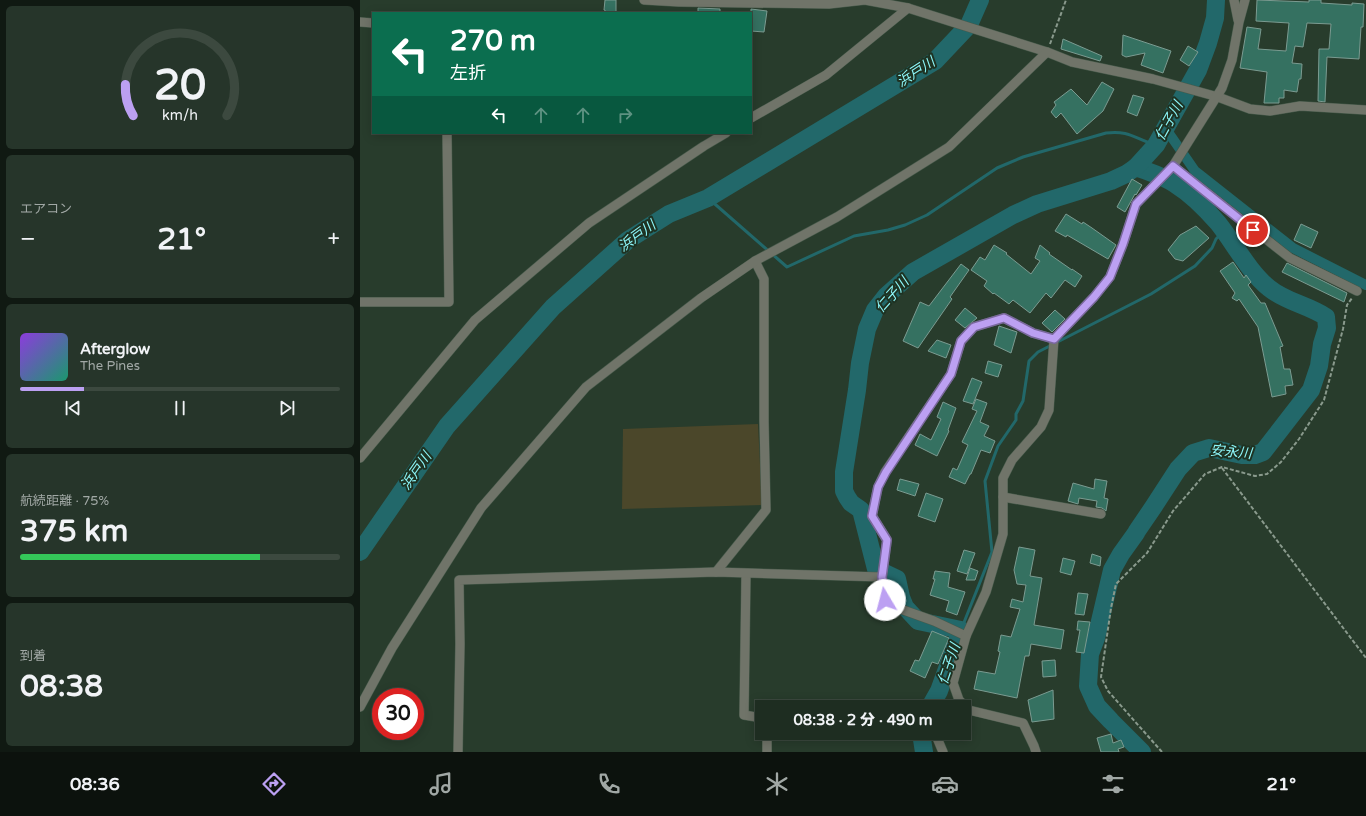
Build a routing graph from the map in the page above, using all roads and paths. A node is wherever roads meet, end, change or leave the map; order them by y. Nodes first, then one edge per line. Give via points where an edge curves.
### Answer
1 (644, 0) edge
2 (1066, 0) edge
3 (1234, 0) edge
4 (1245, 0) edge
5 (829, 2) edge
6 (908, 8) junction
7 (360, 22) edge
8 (1238, 22) junction
9 (372, 23) edge
10 (1047, 52) junction
11 (1218, 97) junction
12 (1366, 110) edge
13 (752, 117) edge
14 (447, 134) edge
15 (724, 134) edge
16 (1173, 166) junction
17 (755, 260) junction
18 (1357, 291) joint
19 (360, 302) edge
20 (1054, 339) junction
21 (360, 458) edge
22 (1222, 467) junction
23 (1003, 497) junction
24 (1101, 514) dead end
25 (716, 572) junction
26 (746, 574) junction
27 (882, 577) junction
28 (966, 636) junction
29 (1366, 658) edge
30 (360, 707) edge
31 (755, 717) edge
32 (767, 740) edge
33 (938, 740) edge
34 (458, 752) edge
35 (767, 752) edge
36 (943, 752) edge
37 (1036, 752) edge
38 (1162, 752) edge

1 - 5 street
2 - 10 path
3 - 8 street
4 - 8 street
5 - 6 street via 865,0
6 - 10 street
6 - 13 street via 826,75
7 - 9 street
8 - 11 street via 1232,60
10 - 11 street via 1072,62
10 - 17 street via 950,147 837,216
11 - 12 street via 1250,108 1270,111 1300,106
11 - 16 street
14 - 19 street via 449,302
15 - 21 street via 589,223 475,320
16 - 18 street via 1290,258
16 - 20 street via 1136,204 1110,277
17 - 25 street via 764,279 766,510
17 - 30 street via 701,298 586,387 481,508 392,648
18 - 22 path via 1347,305 1344,329 1324,400 1299,439 1281,462 1267,474 1255,476
20 - 23 street via 1049,410 1040,427 1012,460 1003,478
20 - 27 street via 1033,333 1004,318 974,327 961,341 951,374 878,487 872,516 887,540
22 - 29 path
22 - 38 path via 1206,474 1174,511 1147,552 1116,584 1101,677 1108,691
23 - 24 street
23 - 28 street via 1003,534 986,592
25 - 26 street
25 - 34 street via 459,580
26 - 27 street
26 - 31 street via 744,715
27 - 28 street via 885,600 895,607
28 - 37 street via 953,683 959,700 969,710 1023,723
32 - 35 street
33 - 36 street

